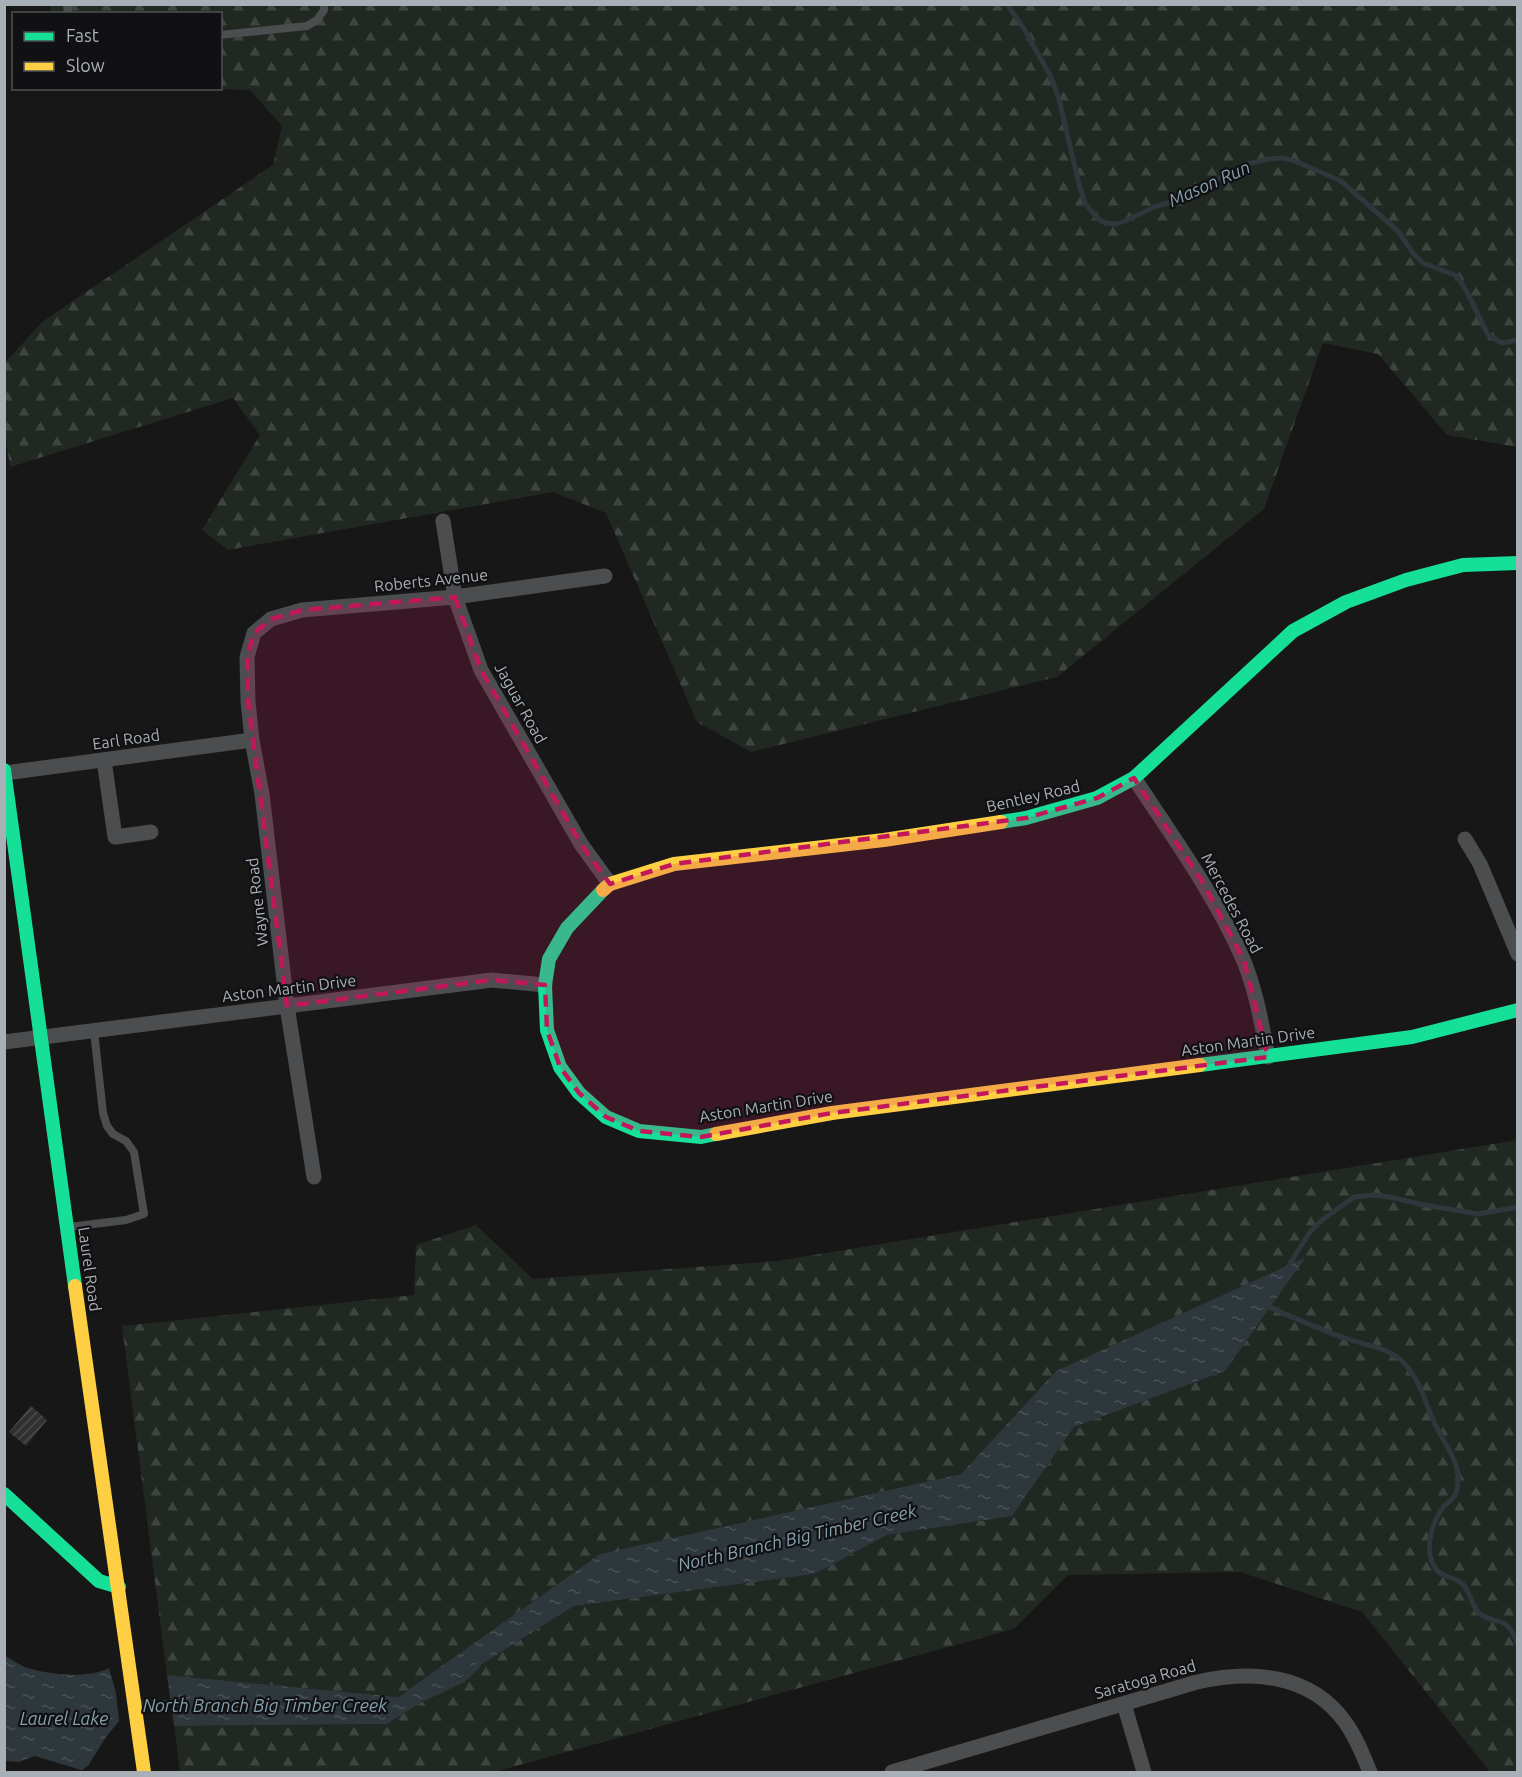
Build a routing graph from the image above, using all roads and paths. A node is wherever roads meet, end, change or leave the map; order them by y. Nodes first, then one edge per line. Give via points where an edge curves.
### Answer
1 (324, 4) edge
2 (222, 35) edge
3 (443, 522) dead end
4 (1518, 563) edge
5 (605, 576) dead end
6 (455, 597) junction
7 (263, 626) joint
8 (252, 740) junction
9 (104, 760) junction
10 (5, 771) edge
11 (1134, 778) junction
12 (151, 832) dead end
13 (1464, 839) dead end
14 (10, 855) edge
15 (610, 884) junction
16 (1518, 954) edge
17 (545, 985) junction
18 (287, 1006) junction
19 (1518, 1010) edge
20 (94, 1031) junction
21 (39, 1038) junction
22 (4, 1042) edge
23 (1268, 1057) junction
24 (314, 1177) dead end
25 (67, 1227) junction
26 (4, 1494) edge
27 (119, 1587) junction
28 (1124, 1704) junction
29 (144, 1773) edge
30 (892, 1773) edge
31 (1144, 1773) edge
32 (1370, 1773) edge

1 - 2 lane via 317,20 307,26
3 - 6 street, Jaguar Road
4 - 11 street, Bentley Road via 1463,565 1406,580 1347,602 1293,631
5 - 6 street, Roberts Avenue
6 - 7 street, Roberts Avenue via 302,610 271,619
6 - 15 street, Jaguar Road via 481,670 581,844
7 - 8 street, Wayne Road via 254,633 248,657
8 - 9 street, Earl Road
8 - 18 street, Wayne Road
9 - 10 street, Earl Road
9 - 12 street via 115,837
10 - 14 street, Laurel Road
11 - 15 street, Bentley Road via 1097,798 1026,818 884,840 674,864
11 - 23 street, Mercedes Road via 1202,881 1244,960 1261,1015
13 - 16 street via 1480,864
14 - 21 street, Laurel Road
15 - 17 street, Bentley Road via 567,928 549,959
17 - 18 street, Aston Martin Drive via 492,980
17 - 23 street, Aston Martin Drive via 548,1029 560,1067 579,1094 606,1118 639,1131 701,1137 832,1113
18 - 20 street, Aston Martin Drive
18 - 24 street, Wayne Road
19 - 23 street, Aston Martin Drive via 1412,1037
20 - 21 street, Aston Martin Drive
20 - 25 lane via 103,1113 113,1134 126,1141 134,1152 144,1214
21 - 22 street, Aston Martin Drive
21 - 25 street, Laurel Road
25 - 27 street, Laurel Road
26 - 27 street via 99,1581
27 - 29 street, Laurel Road
28 - 30 street, Saratoga Road
28 - 31 street
28 - 32 street, Saratoga Road via 1223,1676 1275,1678 1314,1694 1336,1711 1353,1735

